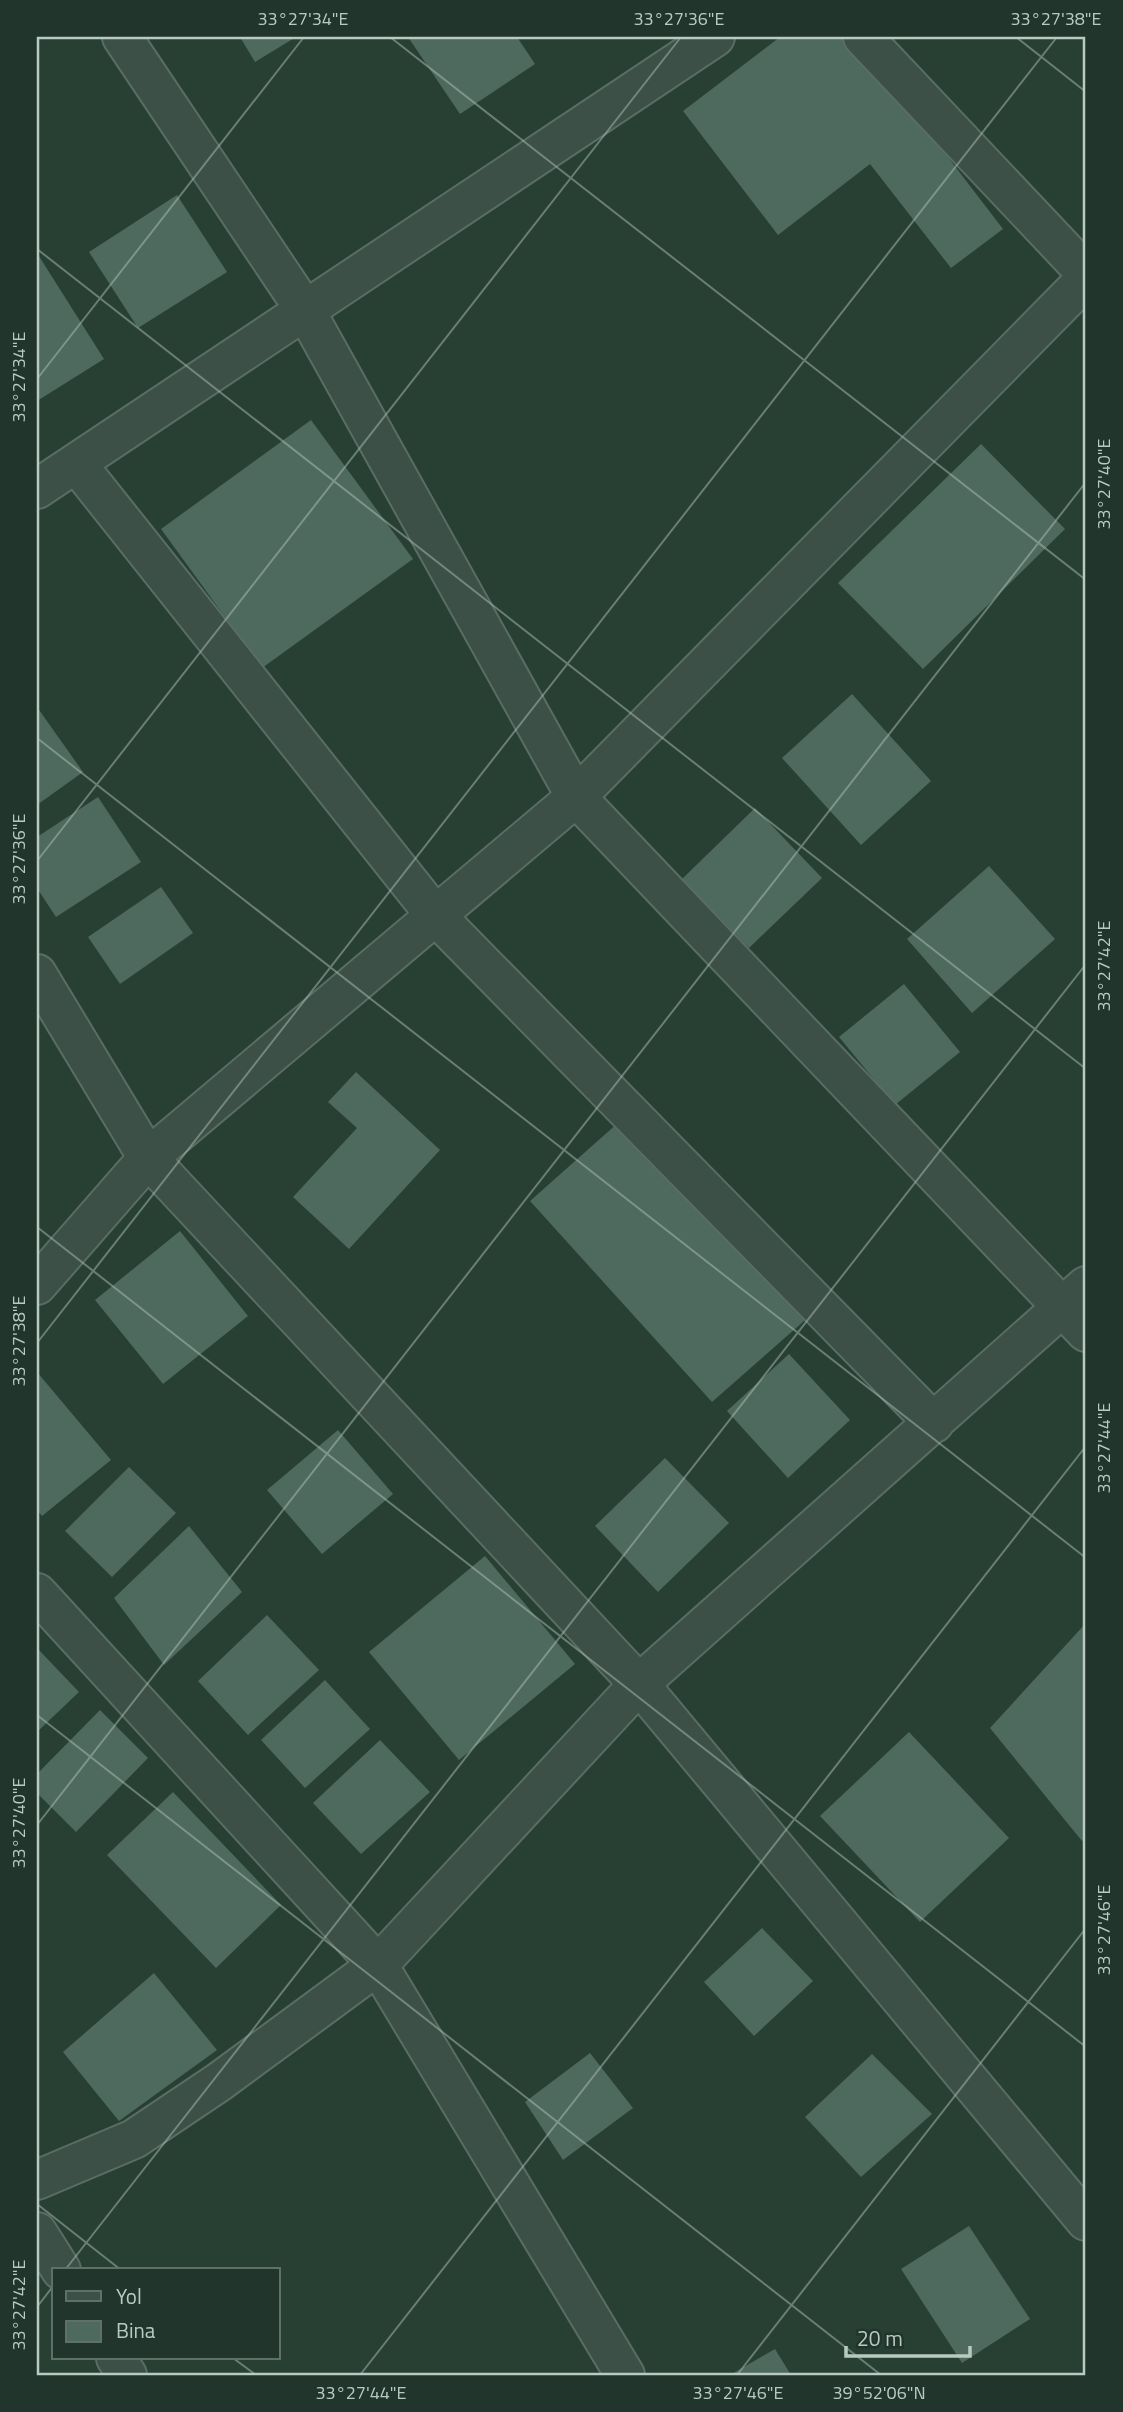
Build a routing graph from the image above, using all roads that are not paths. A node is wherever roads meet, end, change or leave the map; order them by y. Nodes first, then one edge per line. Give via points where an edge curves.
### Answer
1 (122, 37) edge
2 (715, 37) edge
3 (863, 37) edge
4 (1086, 273) edge
5 (1086, 279) edge
6 (305, 310) junction
7 (76, 463) junction
8 (37, 489) edge
9 (576, 797) junction
10 (435, 915) junction
11 (37, 974) edge
12 (148, 1158) junction
13 (37, 1285) edge
14 (1079, 1309) edge
15 (934, 1423) junction
16 (37, 1593) edge
17 (639, 1685) junction
18 (378, 1965) junction
19 (37, 2180) edge
20 (1086, 2221) edge
21 (37, 2232) edge
22 (60, 2268) edge
23 (117, 2360) edge
24 (127, 2375) edge
25 (625, 2375) edge

1 - 6 street
2 - 6 street
3 - 4 street
5 - 9 street
6 - 7 street
6 - 9 street
7 - 8 street
7 - 10 street
9 - 10 street
9 - 14 street
10 - 12 street
10 - 15 street
11 - 12 street
12 - 13 street
12 - 17 street
14 - 15 street
15 - 17 street
16 - 18 street
17 - 18 street
17 - 20 street
18 - 19 street via 134,2139
18 - 25 street
21 - 22 street
23 - 24 street

